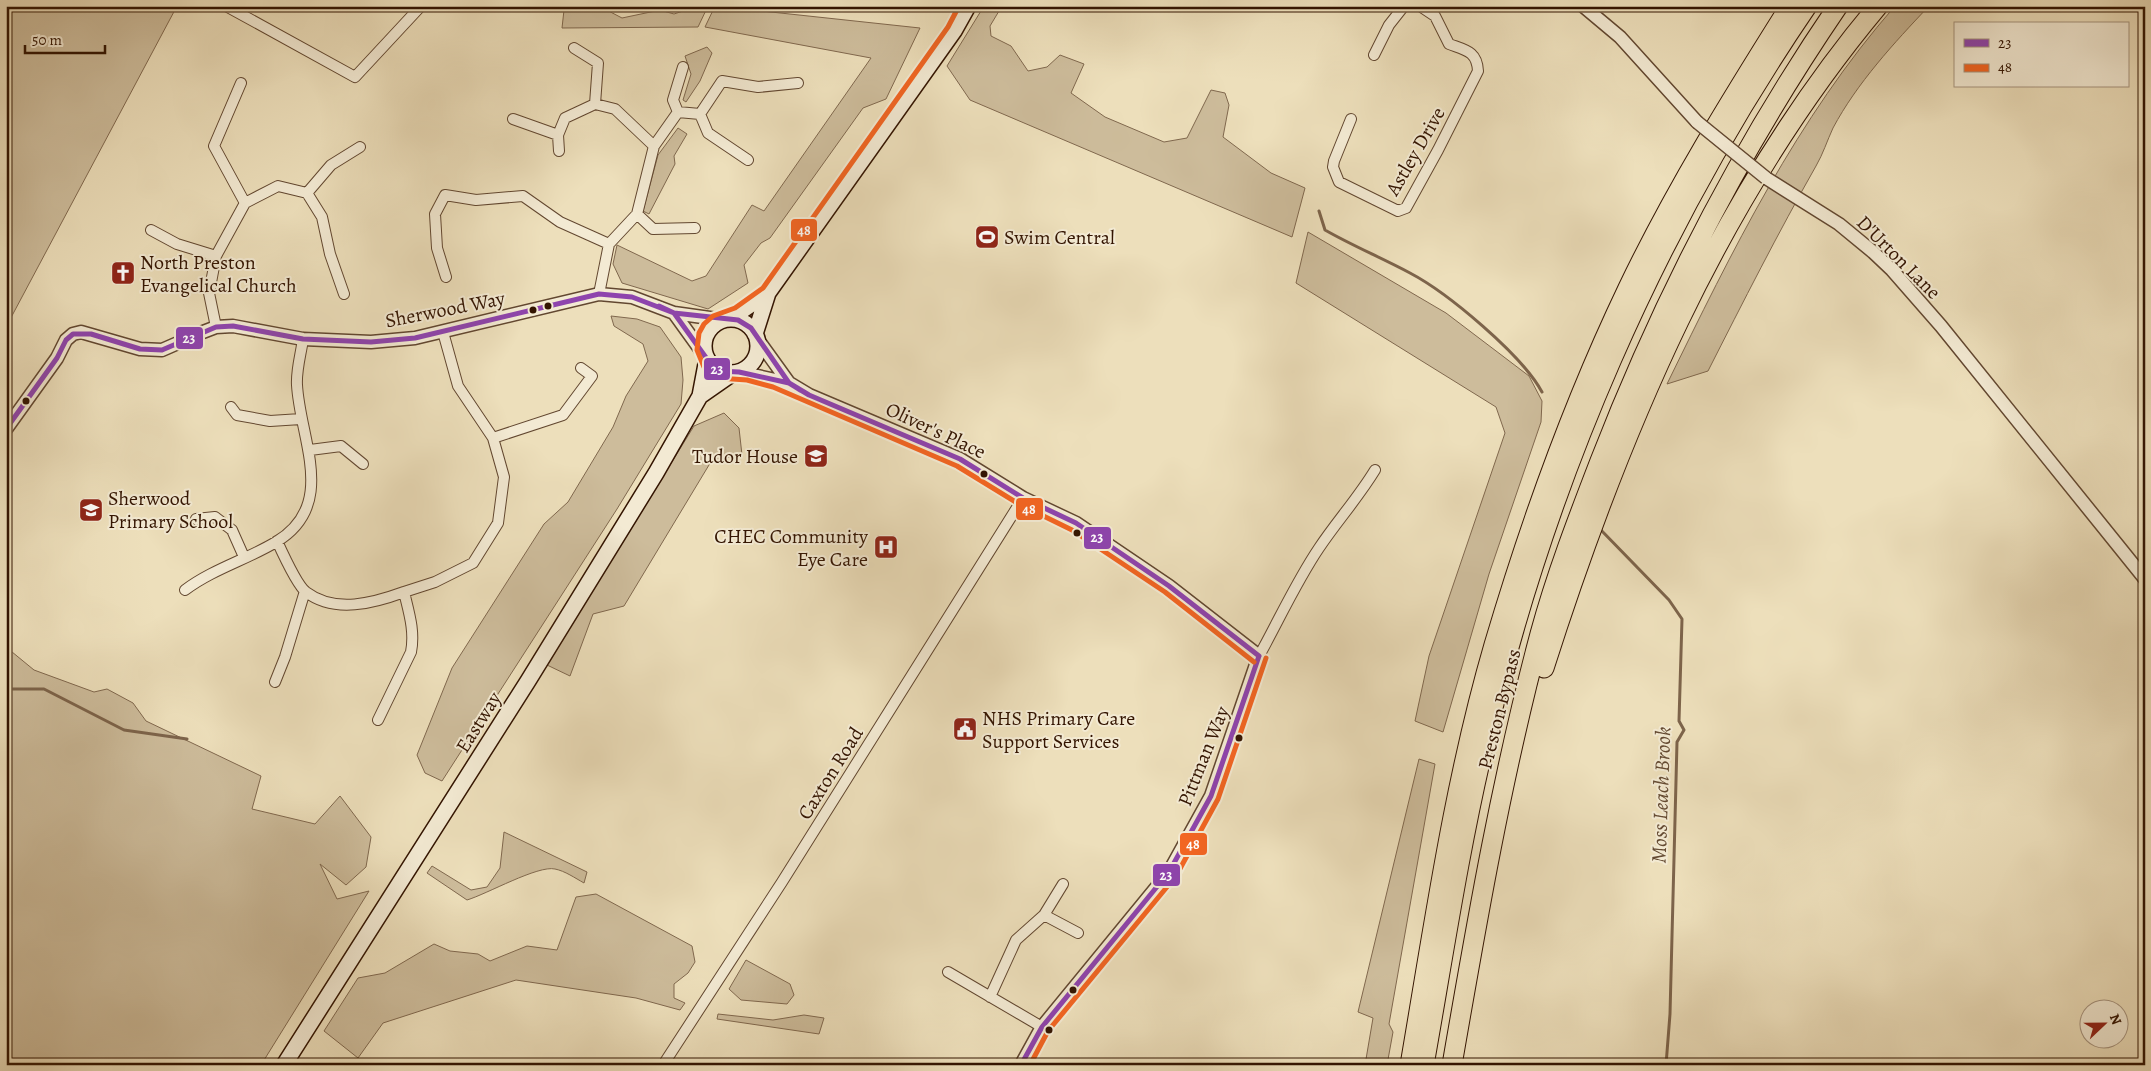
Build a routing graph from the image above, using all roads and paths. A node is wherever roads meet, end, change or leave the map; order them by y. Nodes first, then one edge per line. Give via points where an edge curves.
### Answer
1 (226, 6) edge
2 (421, 6) edge
3 (968, 6) edge
4 (1404, 6) edge
5 (1420, 6) edge
6 (1583, 6) edge
7 (1790, 6) edge
8 (1807, 6) edge
9 (1838, 6) edge
10 (1869, 6) edge
11 (1878, 6) edge
12 (574, 48) dead end
13 (1374, 56) dead end
14 (683, 67) dead end
15 (241, 82) dead end
16 (798, 83) dead end
17 (595, 104) junction
18 (678, 112) junction
19 (700, 114) junction
20 (513, 119) dead end
21 (1352, 119) dead end
22 (558, 135) junction
23 (654, 146) junction
24 (360, 147) dead end
25 (559, 151) dead end
26 (748, 160) dead end
27 (307, 193) junction
28 (245, 204) junction
29 (637, 214) junction
30 (695, 228) dead end
31 (151, 230) dead end
32 (608, 244) junction
33 (216, 256) junction
34 (446, 277) dead end
35 (768, 292) junction
36 (344, 294) dead end
37 (599, 294) junction
38 (674, 313) junction
39 (727, 319) junction
40 (216, 327) junction
41 (443, 332) junction
42 (756, 337) junction
43 (302, 340) junction
44 (706, 358) junction
45 (581, 368) dead end
46 (736, 373) junction
47 (1634, 377) junction
48 (788, 383) junction
49 (700, 396) junction
50 (231, 407) dead end
51 (300, 419) junction
52 (6, 428) edge
53 (493, 438) junction
54 (310, 450) junction
55 (363, 464) dead end
56 (1375, 470) dead end
57 (1023, 498) junction
58 (196, 519) dead end
59 (277, 541) junction
60 (244, 557) junction
61 (2145, 579) edge
62 (185, 590) dead end
63 (305, 591) junction
64 (404, 592) junction
65 (1259, 656) junction
66 (275, 682) dead end
67 (378, 720) dead end
68 (1499, 807) junction
69 (1063, 884) dead end
70 (1044, 915) junction
71 (1078, 933) dead end
72 (948, 972) dead end
73 (990, 997) junction
74 (1042, 1027) junction
75 (284, 1065) edge
76 (663, 1065) edge
77 (1021, 1065) edge
78 (1410, 1065) edge
79 (1424, 1065) edge
80 (1452, 1065) edge

1 - 2 street via 355,77
3 - 35 main road via 954,32
4 - 13 street via 1389,25
5 - 21 street, Astley Drive via 1435,16 1449,44 1471,52 1478,71 1406,208 1398,211 1339,182 1334,161
6 - 61 street, D'Urton Lane, bridge via 1620,37 1696,122 1766,178 1846,229 1892,270
7 - 78 highway via 1672,203 1628,288 1556,456 1493,648 1470,739
8 - 79 highway via 1716,151 1676,224 1641,295 1569,460 1510,643 1484,744 1462,846
9 - 47 highway via 1768,115 1728,185 1682,272
10 - 47 highway via 1810,79 1780,124 1694,267
11 - 68 highway via 1786,128 1699,282 1651,383 1592,525
12 - 17 street via 598,62
14 - 18 street via 673,100
15 - 28 street via 214,146
16 - 19 street via 758,87 722,81
17 - 22 street via 565,118
17 - 23 street via 615,109
18 - 19 street
18 - 23 street
19 - 26 street via 708,132
20 - 22 street
22 - 25 street
23 - 29 street
24 - 27 street via 331,165
27 - 28 street via 278,186
27 - 36 street via 322,217
28 - 33 street
29 - 30 street via 653,229
29 - 32 street
31 - 33 street via 177,244
32 - 34 street via 560,222 522,196 476,200 445,195 435,214 437,248
32 - 37 street
33 - 40 street via 208,293
35 - 39 main road
35 - 42 main road
37 - 38 street, Sherwood Way via 632,297
37 - 41 street, Sherwood Way
38 - 39 street, Sherwood Way
38 - 44 street
39 - 42 main road via 745,323
39 - 44 main road via 709,330 705,338
40 - 43 street, Sherwood Way via 251,328
40 - 52 street, Sherwood Way via 162,350 140,349 92,334 73,334
41 - 43 street, Sherwood Way via 371,342
41 - 53 street via 458,386
42 - 46 main road via 758,348 752,363
42 - 48 street, Oliver's Place
43 - 51 street via 297,382
44 - 46 main road via 719,371
44 - 49 main road, Eastway
45 - 53 street via 592,376 564,415
46 - 48 street, Oliver's Place
46 - 49 main road, Eastway
47 - 68 highway, Preston Bypass via 1577,520 1553,593
48 - 57 street, Oliver's Place via 960,459
49 - 75 main road, Eastway via 528,681
50 - 51 street via 237,415 270,421
51 - 54 street
53 - 64 street via 504,477 498,523 473,563 436,582
54 - 55 street via 341,446
54 - 59 street via 311,494 306,509 298,522
56 - 65 street, Pittman Way via 1360,496 1341,514 1317,551
57 - 65 street, Oliver's Place via 1076,523 1124,554
57 - 76 street, Caxton Road
58 - 60 street via 215,516 232,530
59 - 60 street
59 - 63 street
60 - 62 street via 201,578
63 - 64 street via 325,602 352,605
63 - 66 street
64 - 67 street via 413,628 411,652
65 - 74 street, Pittman Way via 1211,796 1169,872
68 - 80 highway, Preston Bypass
69 - 70 street
70 - 71 street
70 - 73 street via 1016,940
72 - 73 street
73 - 74 street
74 - 77 street, Pittman Way

